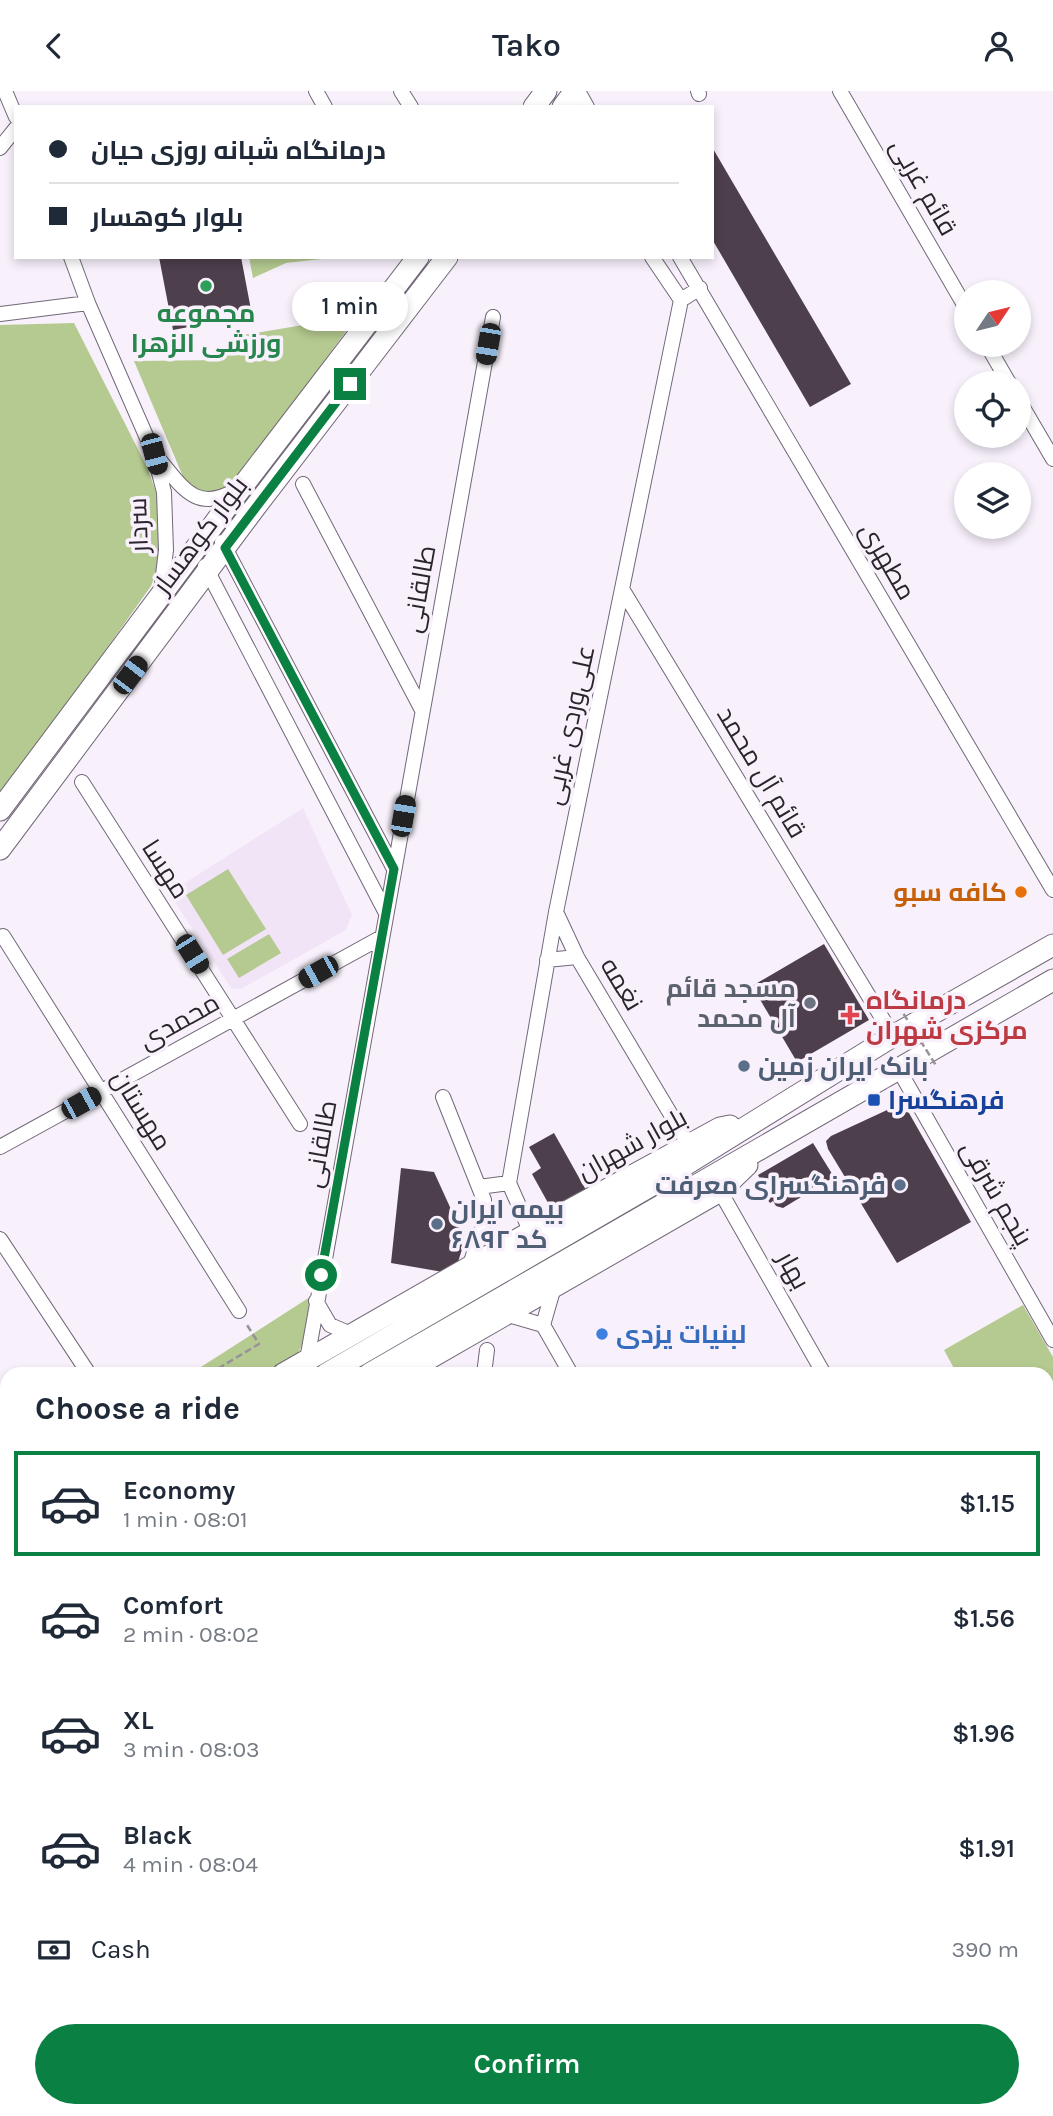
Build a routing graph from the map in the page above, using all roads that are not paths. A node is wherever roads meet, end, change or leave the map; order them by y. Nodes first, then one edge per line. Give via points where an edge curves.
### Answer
1 (5, 91) edge
2 (576, 91) edge
3 (840, 91) edge
4 (565, 105) edge
5 (14, 112) edge
6 (14, 130) edge
7 (0, 148) edge
8 (72, 259) edge
9 (416, 259) edge
10 (445, 259) edge
11 (653, 259) edge
12 (681, 259) edge
13 (954, 287) edge
14 (700, 288) junction
15 (681, 300) junction
16 (88, 303) junction
17 (0, 314) edge
18 (493, 317) dead end
19 (1031, 421) edge
20 (154, 454) junction
21 (1053, 459) edge
22 (303, 484) dead end
23 (243, 486) junction
24 (214, 524) junction
25 (225, 548) junction
26 (196, 549) junction
27 (207, 571) junction
28 (622, 589) junction
29 (160, 597) junction
30 (422, 710) junction
31 (82, 782) dead end
32 (0, 810) edge
33 (0, 849) edge
34 (394, 869) junction
35 (1053, 890) edge
36 (556, 912) junction
37 (386, 913) junction
38 (3, 936) dead end
39 (382, 937) junction
40 (1053, 944) edge
41 (577, 957) junction
42 (547, 960) junction
43 (1053, 980) edge
44 (233, 1019) junction
45 (892, 1036) junction
46 (899, 1070) junction
47 (101, 1091) junction
48 (443, 1097) dead end
49 (756, 1122) junction
50 (300, 1125) dead end
51 (688, 1145) junction
52 (767, 1145) junction
53 (0, 1147) edge
54 (509, 1183) junction
55 (479, 1187) junction
56 (720, 1191) junction
57 (531, 1233) junction
58 (0, 1239) edge
59 (469, 1268) junction
60 (554, 1287) junction
61 (316, 1301) junction
62 (239, 1311) road end
63 (505, 1314) junction
64 (537, 1324) junction
65 (351, 1334) junction
66 (1053, 1340) edge
67 (486, 1350) dead end
68 (307, 1360) junction
69 (84, 1367) edge
70 (295, 1367) edge
71 (338, 1367) edge
72 (381, 1367) edge
73 (414, 1367) edge
74 (485, 1367) edge
75 (566, 1367) edge
76 (820, 1367) edge

1 - 5 street
2 - 4 main road
3 - 13 street, قائم غربی
6 - 7 street
8 - 16 street, سردار
9 - 23 main road, بلوار کوهسار
10 - 25 main road, بلوار کوهسار
11 - 15 street
12 - 14 street, مطهری
14 - 15 street
14 - 35 street, مطهری
15 - 28 street, علی‌وردی غربی
16 - 17 street
16 - 20 street, سردار
18 - 30 street, طالقانی
19 - 21 street
20 - 23 street, سردار via 198,498 221,498
20 - 29 street, سردار via 164,492 166,550
22 - 30 street
23 - 24 main road, بلوار کوهسار
24 - 25 street
24 - 26 main road, بلوار کوهسار
25 - 27 main road, بلوار کوهسار
25 - 34 street
26 - 27 street
26 - 29 main road, بلوار کوهسار
27 - 33 main road, بلوار کوهسار
27 - 37 street
28 - 36 street, علی‌وردی غربی
28 - 45 street, قائم آل محمد
29 - 32 main road, بلوار کوهسار
30 - 34 street, طالقانی
31 - 44 street, مهسا
34 - 37 street, طالقانی
36 - 41 street, نغمه
36 - 42 street, علی‌وردی غربی
37 - 39 street, طالقانی
38 - 47 street, مهستان
39 - 44 street, محمدی
39 - 61 street, طالقانی
40 - 45 main road, بلوار شهران
41 - 42 street
41 - 51 street, نغمه
42 - 54 street, علی‌وردی غربی
43 - 46 main road
44 - 47 street, محمدی
44 - 50 street, مهسا
45 - 49 main road, بلوار شهران
46 - 52 main road
46 - 66 street, پنجم شرقی
47 - 53 street, محمدی
47 - 62 street, مهستان
48 - 55 street
49 - 51 main road, بلوار شهران via 720,1128
49 - 71 main road, بلوار شهران
51 - 57 main road, بلوار شهران
52 - 56 main road
52 - 72 main road
54 - 55 street
54 - 57 street
55 - 59 street via 484,1222
56 - 60 main road
56 - 76 street, بهار
57 - 59 main road, بلوار شهران
58 - 69 street
59 - 65 main road, بلوار شهران
60 - 63 main road
60 - 64 street
61 - 65 street via 330,1325
61 - 68 street, طالقانی
63 - 64 street
63 - 73 main road
64 - 75 street
65 - 68 main road, بلوار شهران
67 - 74 street
68 - 70 main road, بلوار شهران

